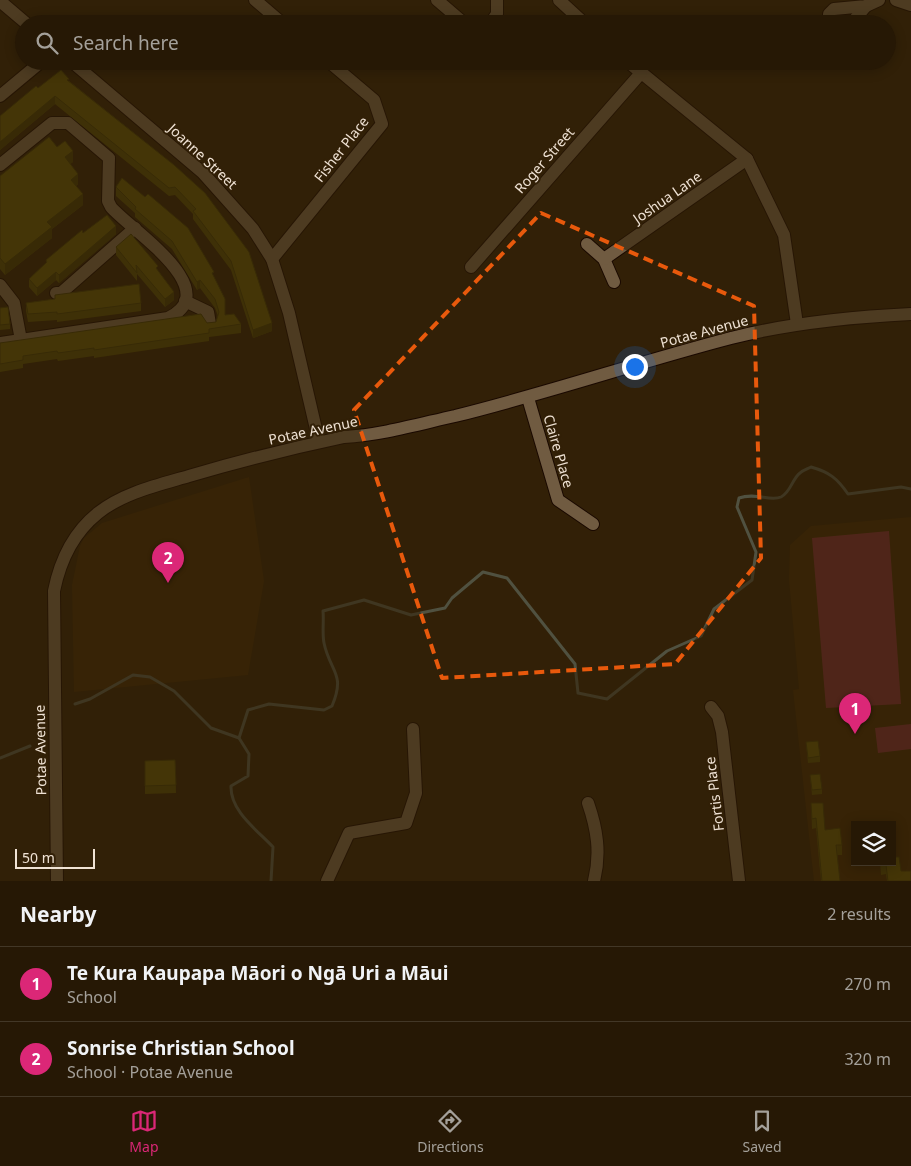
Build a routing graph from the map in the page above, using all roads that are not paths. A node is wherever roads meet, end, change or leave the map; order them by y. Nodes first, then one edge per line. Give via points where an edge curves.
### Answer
1 (255, 0) edge
2 (437, 0) edge
3 (497, 0) edge
4 (559, 0) edge
5 (879, 0) edge
6 (896, 0) edge
7 (0, 1) edge
8 (911, 5) edge
9 (866, 6) junction
10 (16, 15) edge
11 (272, 15) edge
12 (454, 15) edge
13 (495, 15) edge
14 (575, 15) edge
15 (829, 15) edge
16 (858, 15) edge
17 (31, 70) edge
18 (82, 70) edge
19 (339, 70) edge
20 (638, 70) edge
21 (641, 73) junction
22 (0, 96) edge
23 (747, 159) junction
24 (0, 165) edge
25 (135, 228) junction
26 (587, 244) dead end
27 (272, 259) junction
28 (604, 259) junction
29 (471, 267) dead end
30 (614, 282) dead end
31 (0, 285) edge
32 (56, 293) edge
33 (185, 301) junction
34 (911, 314) edge
35 (210, 324) edge
36 (797, 324) junction
37 (21, 340) junction
38 (0, 343) edge
39 (528, 398) junction
40 (319, 442) junction
41 (593, 524) dead end
42 (711, 707) dead end
43 (413, 729) dead end
44 (588, 803) dead end
45 (57, 881) edge
46 (327, 881) edge
47 (594, 881) edge
48 (740, 881) edge

1 - 11 street
2 - 12 street
3 - 13 street
4 - 14 street
5 - 9 street
6 - 8 street
7 - 10 street
9 - 15 street via 834,9
9 - 16 street
17 - 22 street
18 - 27 street, Joanne Street via 210,180 253,229
19 - 27 street, Fisher Place via 374,100 382,124
20 - 21 street
21 - 23 street
21 - 29 street, Roger Street
23 - 28 street, Joshua Lane
23 - 36 street via 784,235
24 - 25 street via 52,123 68,123 109,158 108,201
25 - 32 street via 68,287
25 - 33 street via 172,264 183,282 187,294
26 - 28 street
27 - 40 street, Joanne Street via 289,313
28 - 30 street
31 - 37 street via 14,303
33 - 35 street via 208,312
33 - 37 street via 177,314 168,318
34 - 36 street, Potae Avenue
36 - 39 street, Potae Avenue via 702,346
37 - 38 street
39 - 40 street, Potae Avenue
39 - 41 street, Claire Place via 558,500
40 - 45 street, Potae Avenue via 244,460 138,492 98,514 68,549 57,577 53,605
42 - 48 street, Fortis Place via 718,716 722,732
43 - 46 street via 416,792 406,823 349,834
44 - 47 street via 598,844

